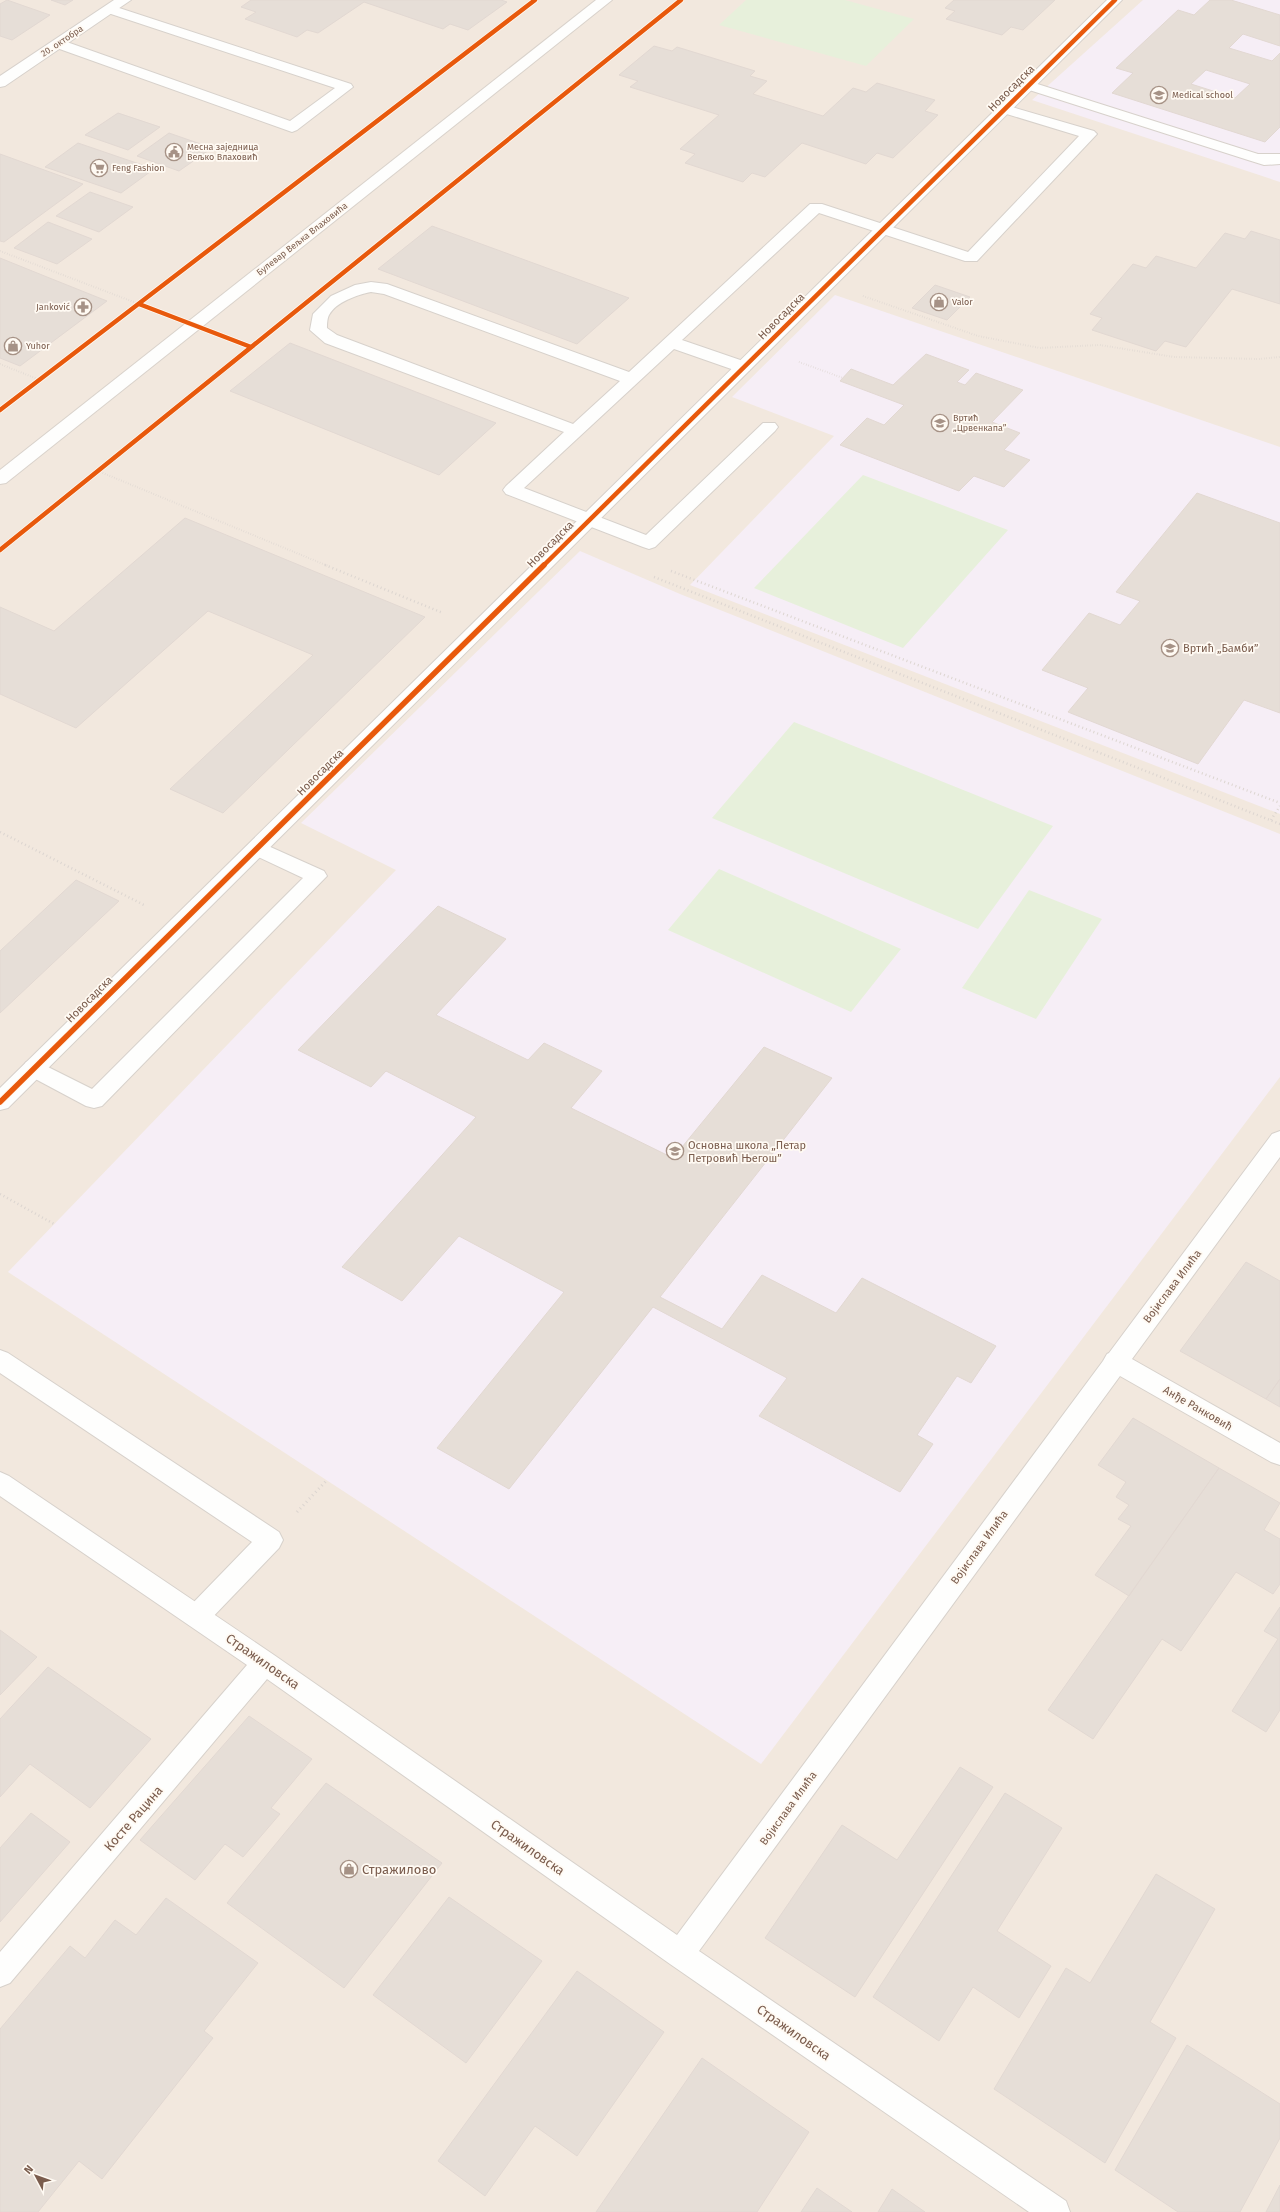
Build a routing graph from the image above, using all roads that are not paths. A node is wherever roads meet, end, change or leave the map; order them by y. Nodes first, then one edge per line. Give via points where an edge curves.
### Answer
1 (124, 0) edge
2 (605, 0) edge
3 (1114, 0) edge
4 (110, 9) junction
5 (59, 44) junction
6 (0, 83) edge
7 (1028, 85) junction
8 (1005, 109) junction
9 (1280, 160) edge
10 (883, 229) junction
11 (671, 342) junction
12 (743, 367) junction
13 (631, 379) junction
14 (769, 427) dead end
15 (576, 431) junction
16 (0, 479) edge
17 (590, 519) junction
18 (257, 848) junction
19 (34, 1068) junction
20 (0, 1102) edge
21 (1280, 1140) edge
22 (0, 1360) edge
23 (1115, 1361) junction
24 (1280, 1455) edge
25 (0, 1483) edge
26 (197, 1616) junction
27 (265, 1663) junction
28 (680, 1954) junction
29 (0, 1972) edge
30 (1055, 2212) edge

1 - 4 street, 20. октобра
2 - 16 street, Булевар Вељка Влаховића
3 - 7 street, Новосадска
4 - 5 street, 20. октобра
4 - 5 street via 346,87 292,127
5 - 6 street, 20. октобра
7 - 8 street, Новосадска
7 - 9 street via 1253,157
8 - 10 street, Новосадска
8 - 10 street via 1089,134 971,258
10 - 11 street via 816,207
10 - 12 street, Новосадска
11 - 12 street
11 - 13 street
12 - 17 street, Новосадска
13 - 15 street
13 - 15 street via 387,288 370,287 355,290 337,299 321,314 318,330 331,339
14 - 17 street via 649,543
15 - 17 street via 512,490
17 - 18 street, Новосадска
18 - 19 street, Новосадска
18 - 19 street via 317,876 94,1100
19 - 20 street, Новосадска
21 - 23 street, Војислава Илића
22 - 26 street via 270,1540
23 - 24 street, Анђе Ранковић
23 - 28 street, Војислава Илића
25 - 26 street, Стражиловска
26 - 27 street, Стражиловска
27 - 28 street, Стражиловска
27 - 29 street, Косте Рацина
28 - 30 street, Стражиловска

